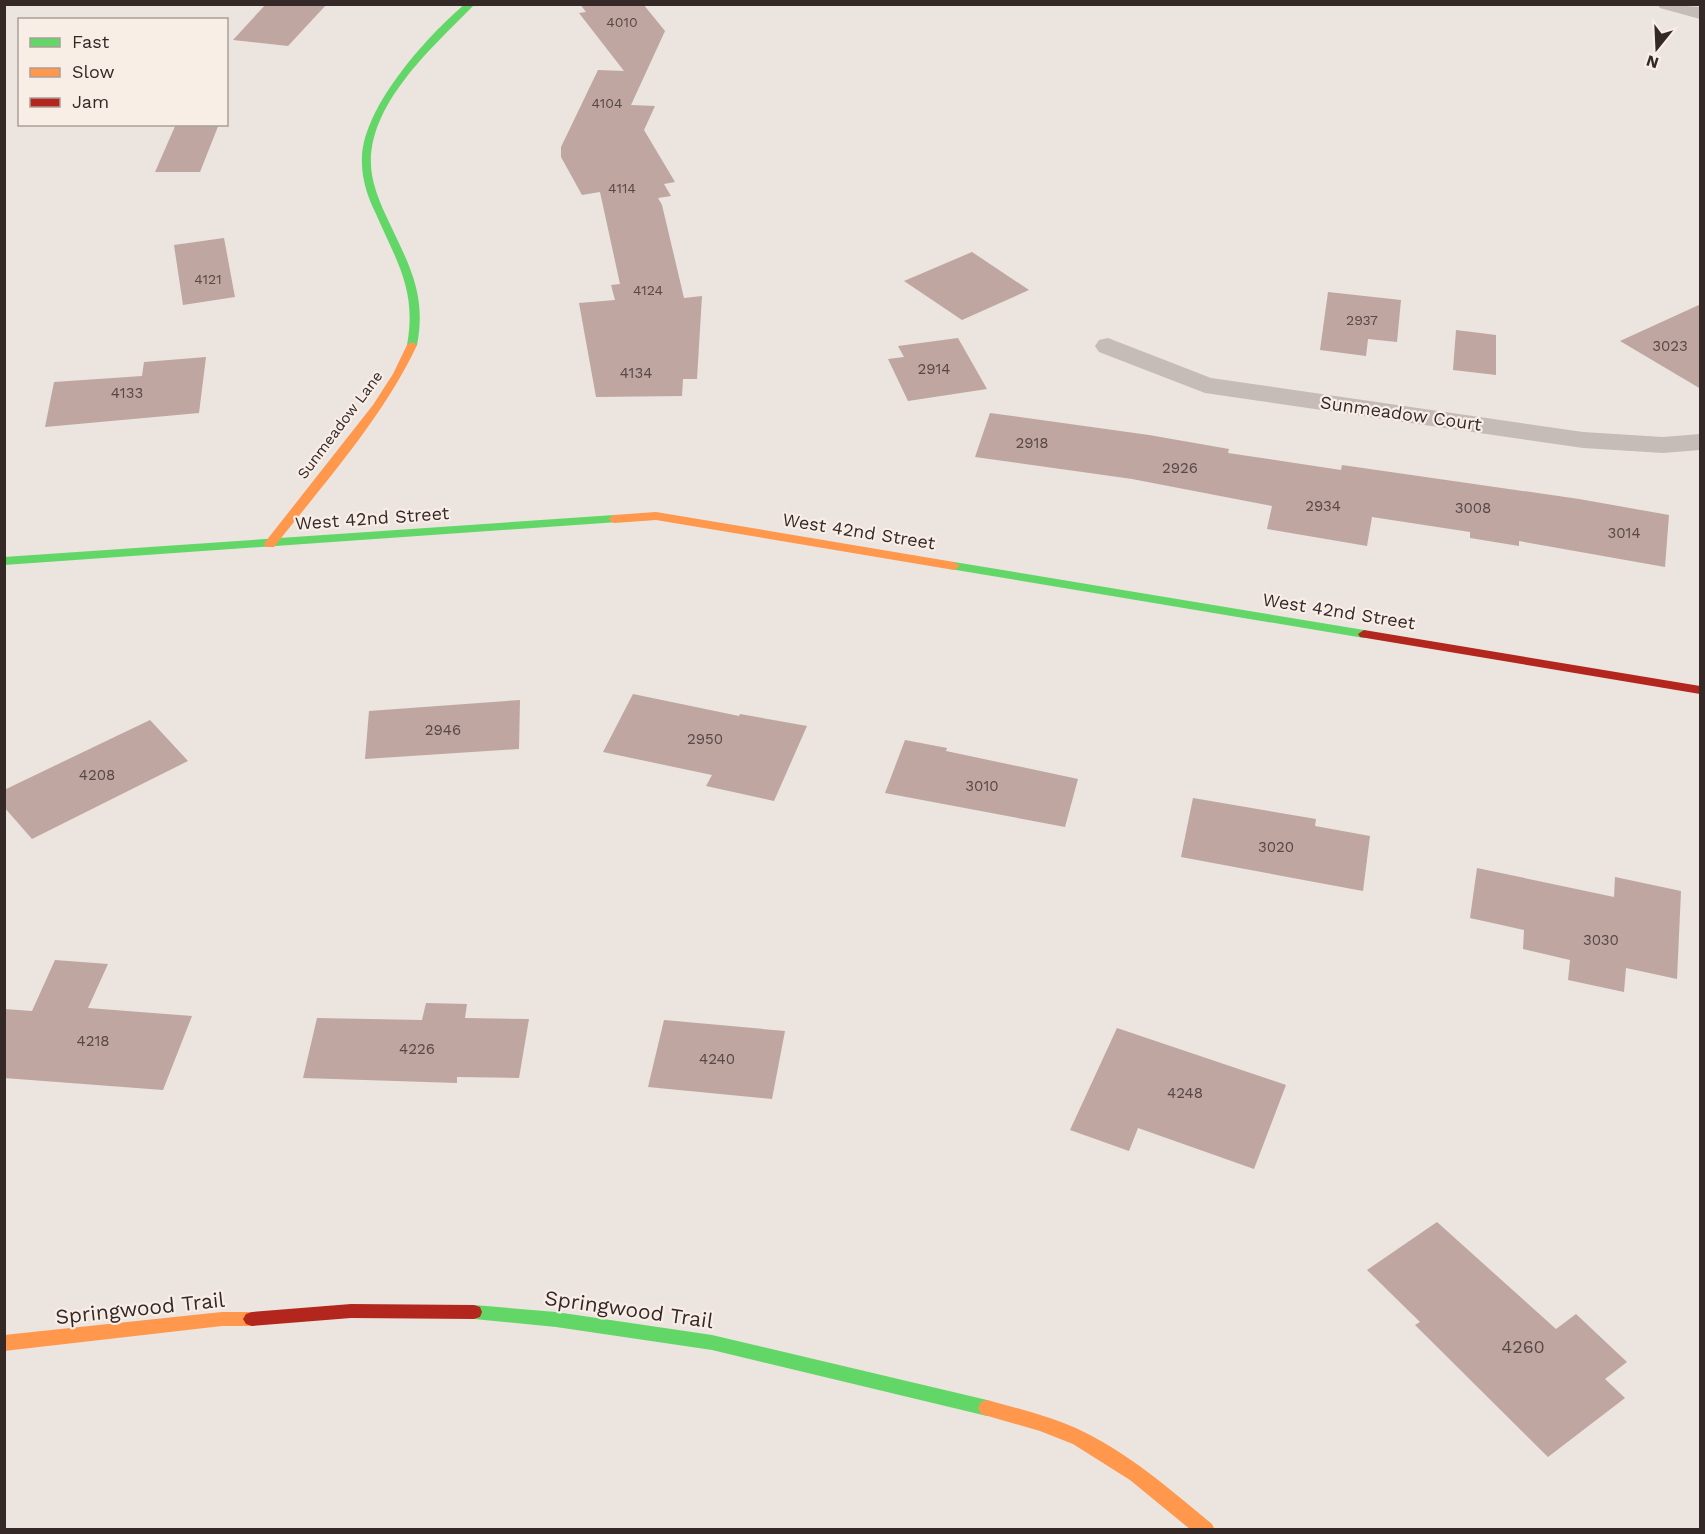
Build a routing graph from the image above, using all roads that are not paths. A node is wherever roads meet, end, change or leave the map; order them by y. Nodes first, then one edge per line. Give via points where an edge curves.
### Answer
1 (471, 4) edge
2 (1667, 4) edge
3 (1701, 13) edge
4 (1108, 346) dead end
5 (1701, 442) edge
6 (270, 544) junction
7 (4, 561) edge
8 (1701, 690) edge
9 (4, 1343) edge
10 (1206, 1530) edge

1 - 6 street, Sunmeadow Lane via 448,24 389,92 379,107 368,139 366,172 370,189 410,274 416,315 410,348 395,382 378,406
2 - 3 street
4 - 5 street, Sunmeadow Court via 1205,385 1583,440 1663,445
6 - 7 street, West 42nd Street
6 - 8 street, West 42nd Street via 656,516
9 - 10 street, Springwood Trail via 222,1319 414,1311 539,1316 725,1344 1060,1430 1090,1444 1146,1481

